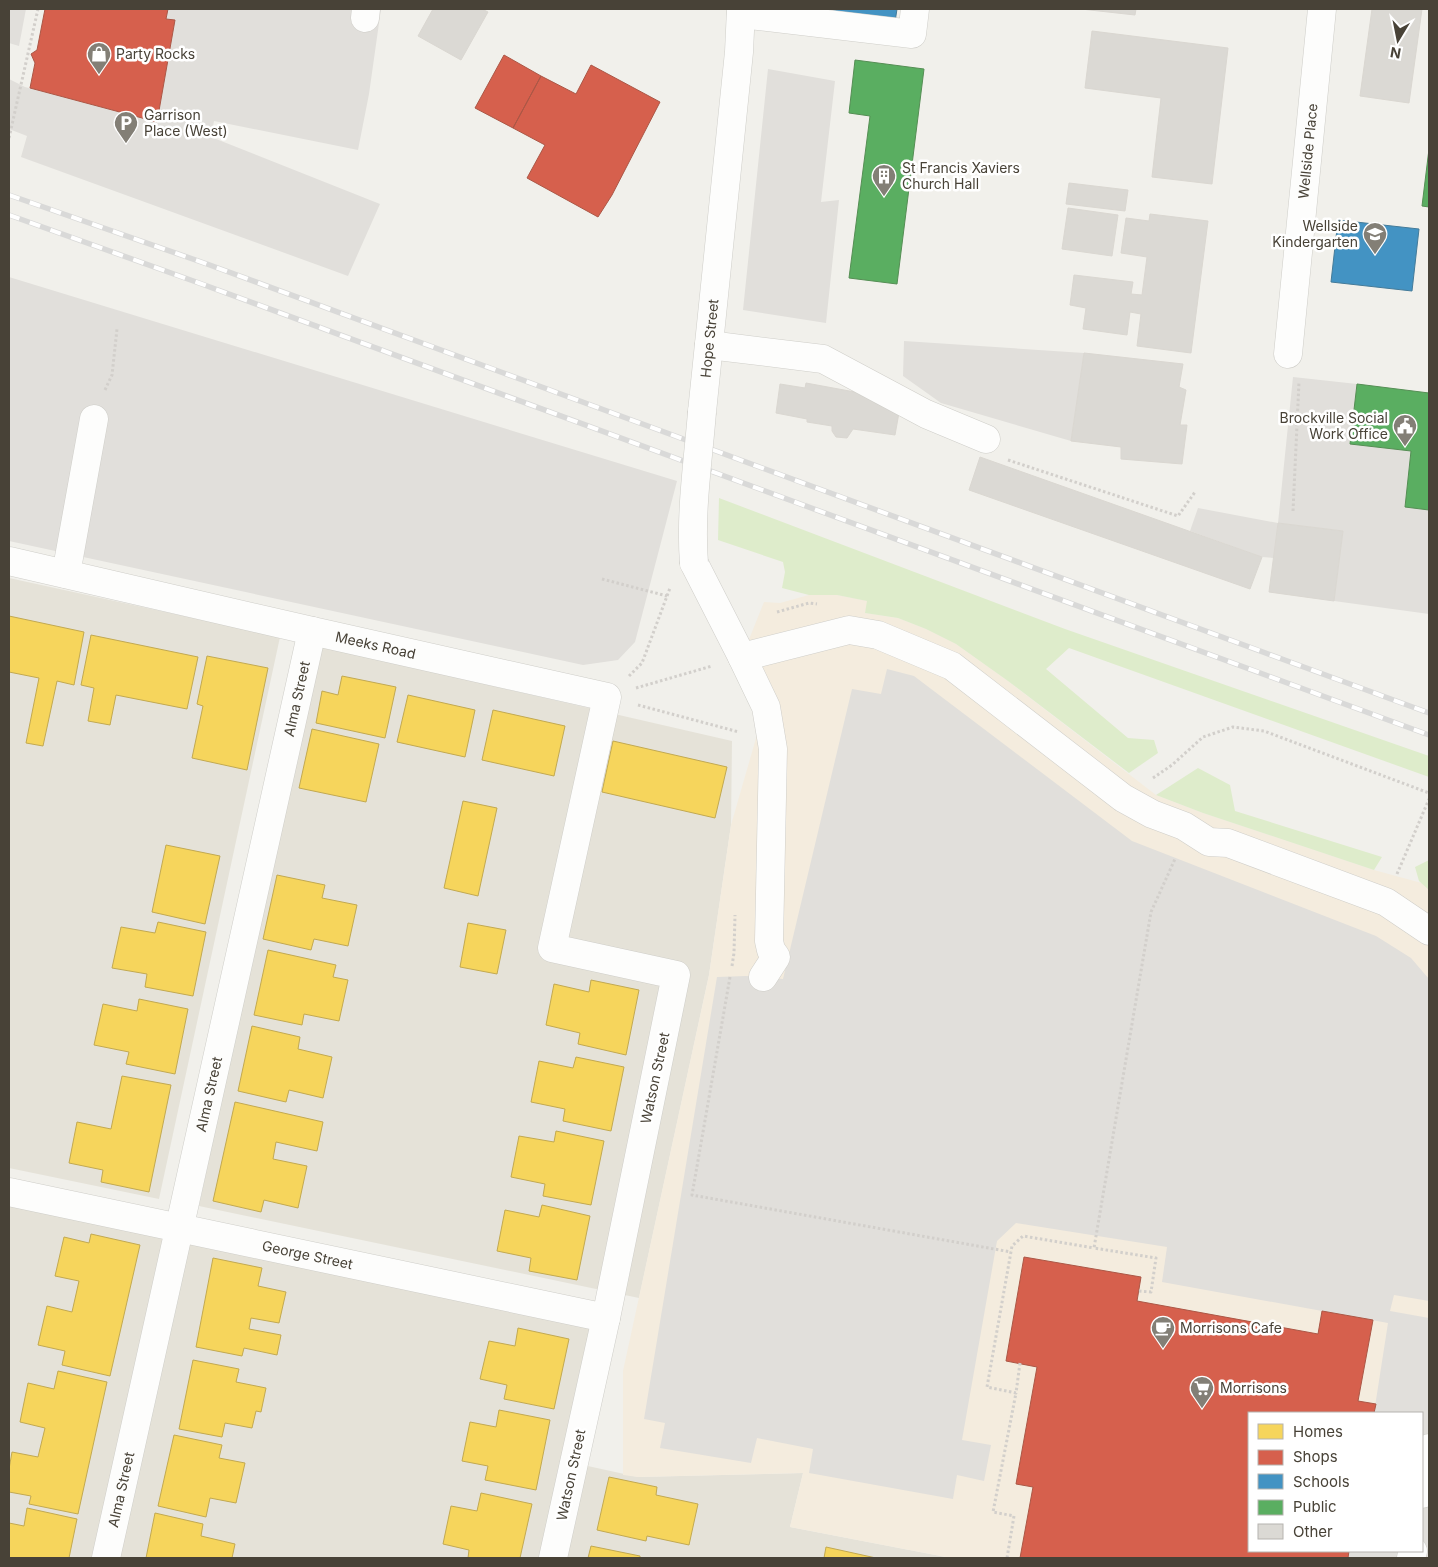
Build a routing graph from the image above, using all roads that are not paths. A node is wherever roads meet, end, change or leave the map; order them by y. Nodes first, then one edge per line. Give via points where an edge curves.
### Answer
1 (915, 9) edge
2 (1322, 9) edge
3 (741, 12) edge
4 (709, 345) junction
5 (1288, 354) road end
6 (94, 418) dead end
7 (981, 436) road end
8 (9, 561) edge
9 (66, 574) junction
10 (312, 632) junction
11 (742, 657) junction
12 (607, 697) joint
13 (1429, 931) edge
14 (775, 966) dead end
15 (9, 1192) edge
16 (179, 1229) junction
17 (606, 1318) junction
18 (1429, 1448) edge
19 (1423, 1487) edge
20 (106, 1558) edge
21 (553, 1558) edge

1 - 3 street via 912,34
2 - 5 street, Wellside Place
3 - 4 street, Hope Street
4 - 7 street via 823,359 926,414
4 - 11 street, Hope Street, bridge via 692,518 694,563
6 - 9 street
8 - 9 street, Meeks Road
9 - 10 street, Meeks Road
10 - 12 street, Meeks Road
10 - 16 street, Alma Street
11 - 13 street via 849,630 878,635 952,666 1123,798 1152,814 1184,826 1209,842 1228,843 1386,902
11 - 14 street, Hope Street via 766,707 773,749 770,941
12 - 17 street, Watson Street via 552,948 676,975
15 - 16 street, George Street
16 - 17 street, George Street
16 - 20 street, Alma Street
17 - 21 street, Watson Street
18 - 19 street

